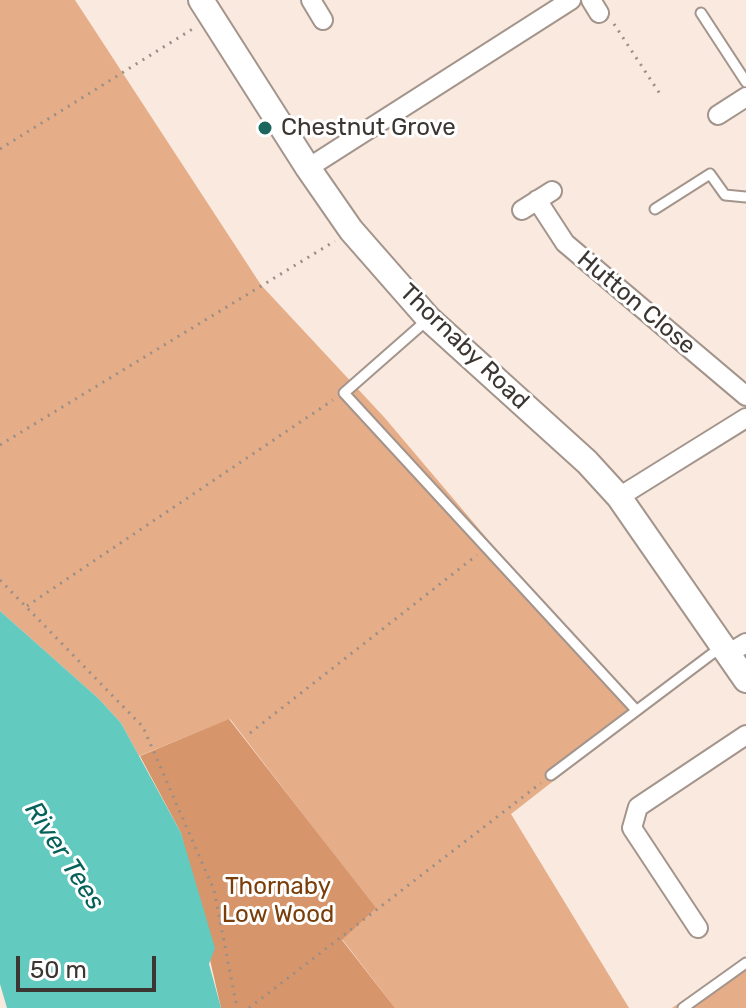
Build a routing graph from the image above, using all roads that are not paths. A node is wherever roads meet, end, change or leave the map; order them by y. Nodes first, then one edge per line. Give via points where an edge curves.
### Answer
1 (311, 0) edge
2 (571, 0) edge
3 (206, 8) edge
4 (701, 13) dead end
5 (323, 20) dead end
6 (746, 82) edge
7 (746, 97) edge
8 (718, 115) dead end
9 (308, 168) junction
10 (746, 197) edge
11 (537, 200) dead end
12 (655, 209) dead end
13 (429, 319) junction
14 (746, 396) edge
15 (746, 418) edge
16 (619, 497) junction
17 (732, 648) edge
18 (746, 680) edge
19 (636, 710) junction
20 (746, 735) edge
21 (551, 775) road end
22 (698, 928) dead end
23 (746, 963) edge
24 (683, 1008) edge

1 - 5 street
2 - 9 street
3 - 9 street, Thornaby Road
4 - 6 lane
7 - 8 street
9 - 13 street, Thornaby Road via 351,230
10 - 12 lane via 725,195 710,174
11 - 14 street, Hutton Close via 565,243
13 - 16 street, Thornaby Road
13 - 19 lane via 344,393
15 - 16 street
16 - 17 street, Thornaby Road
17 - 18 street, Thornaby Road
17 - 19 lane
19 - 21 lane
20 - 22 street via 638,807 632,828
23 - 24 lane

